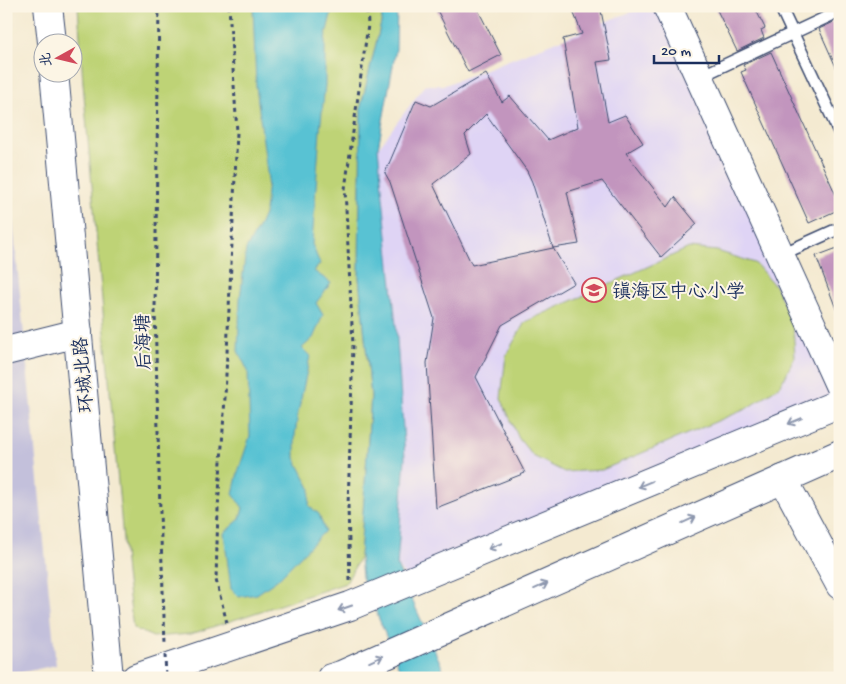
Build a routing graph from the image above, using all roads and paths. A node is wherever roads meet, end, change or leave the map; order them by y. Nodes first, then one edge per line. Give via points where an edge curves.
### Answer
1 (48, 6) edge
2 (159, 6) edge
3 (229, 6) edge
4 (367, 6) edge
5 (666, 6) edge
6 (780, 6) edge
7 (840, 11) edge
8 (51, 32) edge
9 (793, 33) junction
10 (699, 77) junction
11 (55, 82) edge
12 (840, 134) edge
13 (840, 228) edge
14 (780, 255) junction
15 (78, 333) junction
16 (6, 352) edge
17 (840, 387) edge
18 (840, 403) edge
19 (840, 454) edge
20 (783, 479) junction
21 (840, 585) edge
22 (350, 606) junction
23 (165, 645) dead end
24 (232, 646) junction
25 (165, 654) dead end
26 (109, 678) edge
27 (136, 678) edge
28 (166, 678) edge
29 (331, 678) edge

1 - 8 street
2 - 23 path, 后海塘 via 155,310
3 - 24 path via 237,132 216,580
4 - 22 path via 368,25 345,189 353,345 348,506
5 - 10 street
6 - 9 lane
7 - 9 lane
9 - 10 lane
9 - 12 lane
10 - 14 street
11 - 15 street, 环城北路
13 - 14 lane
14 - 17 street
15 - 16 street
15 - 26 street, 环城北路
18 -> 22 street
19 - 20 street
20 - 21 street
29 -> 20 street
22 -> 24 street
24 - 27 street
25 - 28 path, bridge

